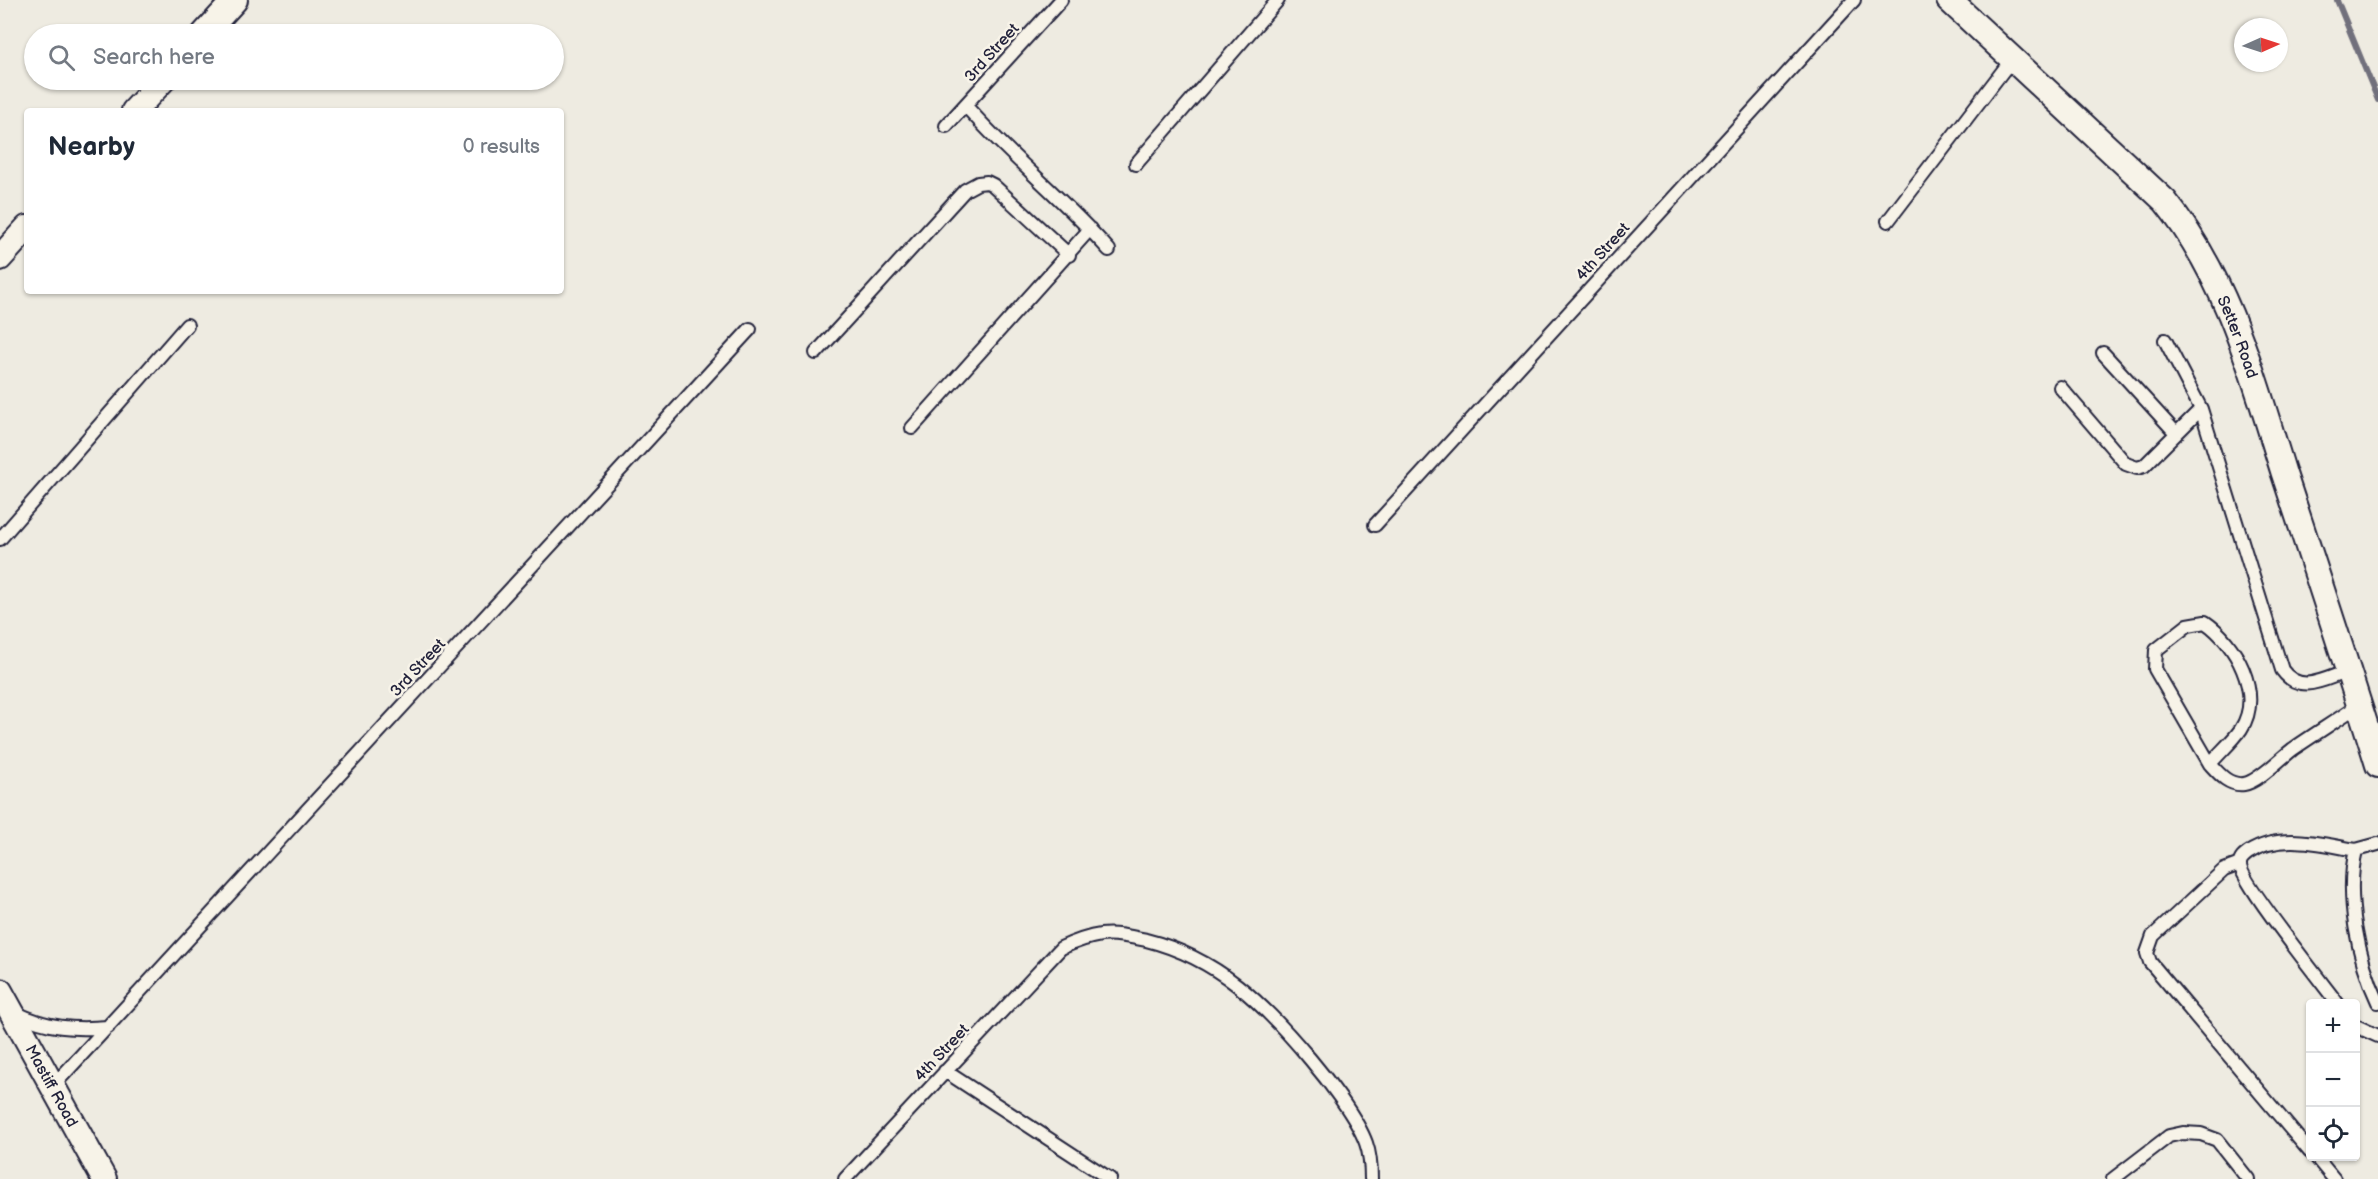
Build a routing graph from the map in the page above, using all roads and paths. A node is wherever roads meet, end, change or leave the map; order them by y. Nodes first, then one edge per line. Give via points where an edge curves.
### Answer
1 (236, 0) edge
2 (1060, 0) edge
3 (1278, 0) edge
4 (1854, 0) edge
5 (1948, 0) edge
6 (213, 24) edge
7 (2013, 59) junction
8 (154, 90) edge
9 (965, 105) junction
10 (137, 108) edge
11 (946, 126) dead end
12 (1136, 164) dead end
13 (1888, 221) dead end
14 (1090, 229) junction
15 (24, 231) edge
16 (1109, 250) dead end
17 (1068, 255) junction
18 (0, 258) edge
19 (187, 325) dead end
20 (750, 329) dead end
21 (2165, 340) dead end
22 (816, 353) dead end
23 (2103, 353) dead end
24 (2060, 387) dead end
25 (2201, 410) junction
26 (912, 428) dead end
27 (2176, 433) junction
28 (1375, 525) dead end
29 (0, 539) edge
30 (2348, 671) junction
31 (2359, 705) junction
32 (2210, 764) junction
33 (2378, 765) edge
34 (2378, 844) edge
35 (2356, 850) junction
36 (2240, 864) junction
37 (2334, 999) edge
38 (5, 1001) edge
39 (2378, 1002) edge
40 (108, 1027) junction
41 (2360, 1028) edge
42 (2378, 1036) edge
43 (945, 1071) junction
44 (53, 1086) junction
45 (2306, 1147) edge
46 (2319, 1161) edge
47 (104, 1179) edge
48 (845, 1179) edge
49 (1110, 1179) edge
50 (1371, 1179) edge
51 (2113, 1179) edge
52 (2248, 1179) edge
53 (2334, 1179) edge

1 - 6 street
2 - 9 lane, 3rd Street
3 - 12 lane
4 - 28 lane, 4th Street
5 - 7 street, Setter Road
7 - 13 lane
7 - 30 street, Setter Road via 2165,201 2202,253 2226,300 2252,373
8 - 10 street
9 - 11 lane, 3rd Street
9 - 14 lane
14 - 16 lane
14 - 17 lane
15 - 18 street
17 - 22 lane via 993,185 978,183 965,190
17 - 26 lane
19 - 29 lane
20 - 40 lane, 3rd Street
21 - 25 lane
23 - 27 lane
24 - 27 lane via 2131,467 2144,466
25 - 27 lane
25 - 30 lane via 2282,670 2288,679 2305,685
30 - 31 street, Setter Road
31 - 32 lane via 2245,784 2222,777
31 - 33 street, Setter Road
32 - 32 lane via 2155,669 2157,650 2197,622 2214,628 2231,649 2247,683 2249,701 2241,728
34 - 35 lane
35 - 36 lane via 2291,840 2257,848 2243,857
35 - 39 lane via 2352,899 2361,953
36 - 37 lane via 2242,873
36 - 45 lane via 2224,870 2153,936 2147,953 2150,962
38 - 40 lane via 43,1024 78,1030
38 - 44 street, Mastiff Road
40 - 44 lane, 3rd Street
41 - 42 lane
43 - 48 lane, 4th Street
43 - 49 lane
43 - 50 lane, 4th Street via 1061,948 1103,935 1167,945 1198,958 1234,981 1293,1038 1342,1102 1366,1142
44 - 47 street, Mastiff Road
46 - 53 lane
51 - 52 lane via 2169,1136 2183,1133 2217,1140

